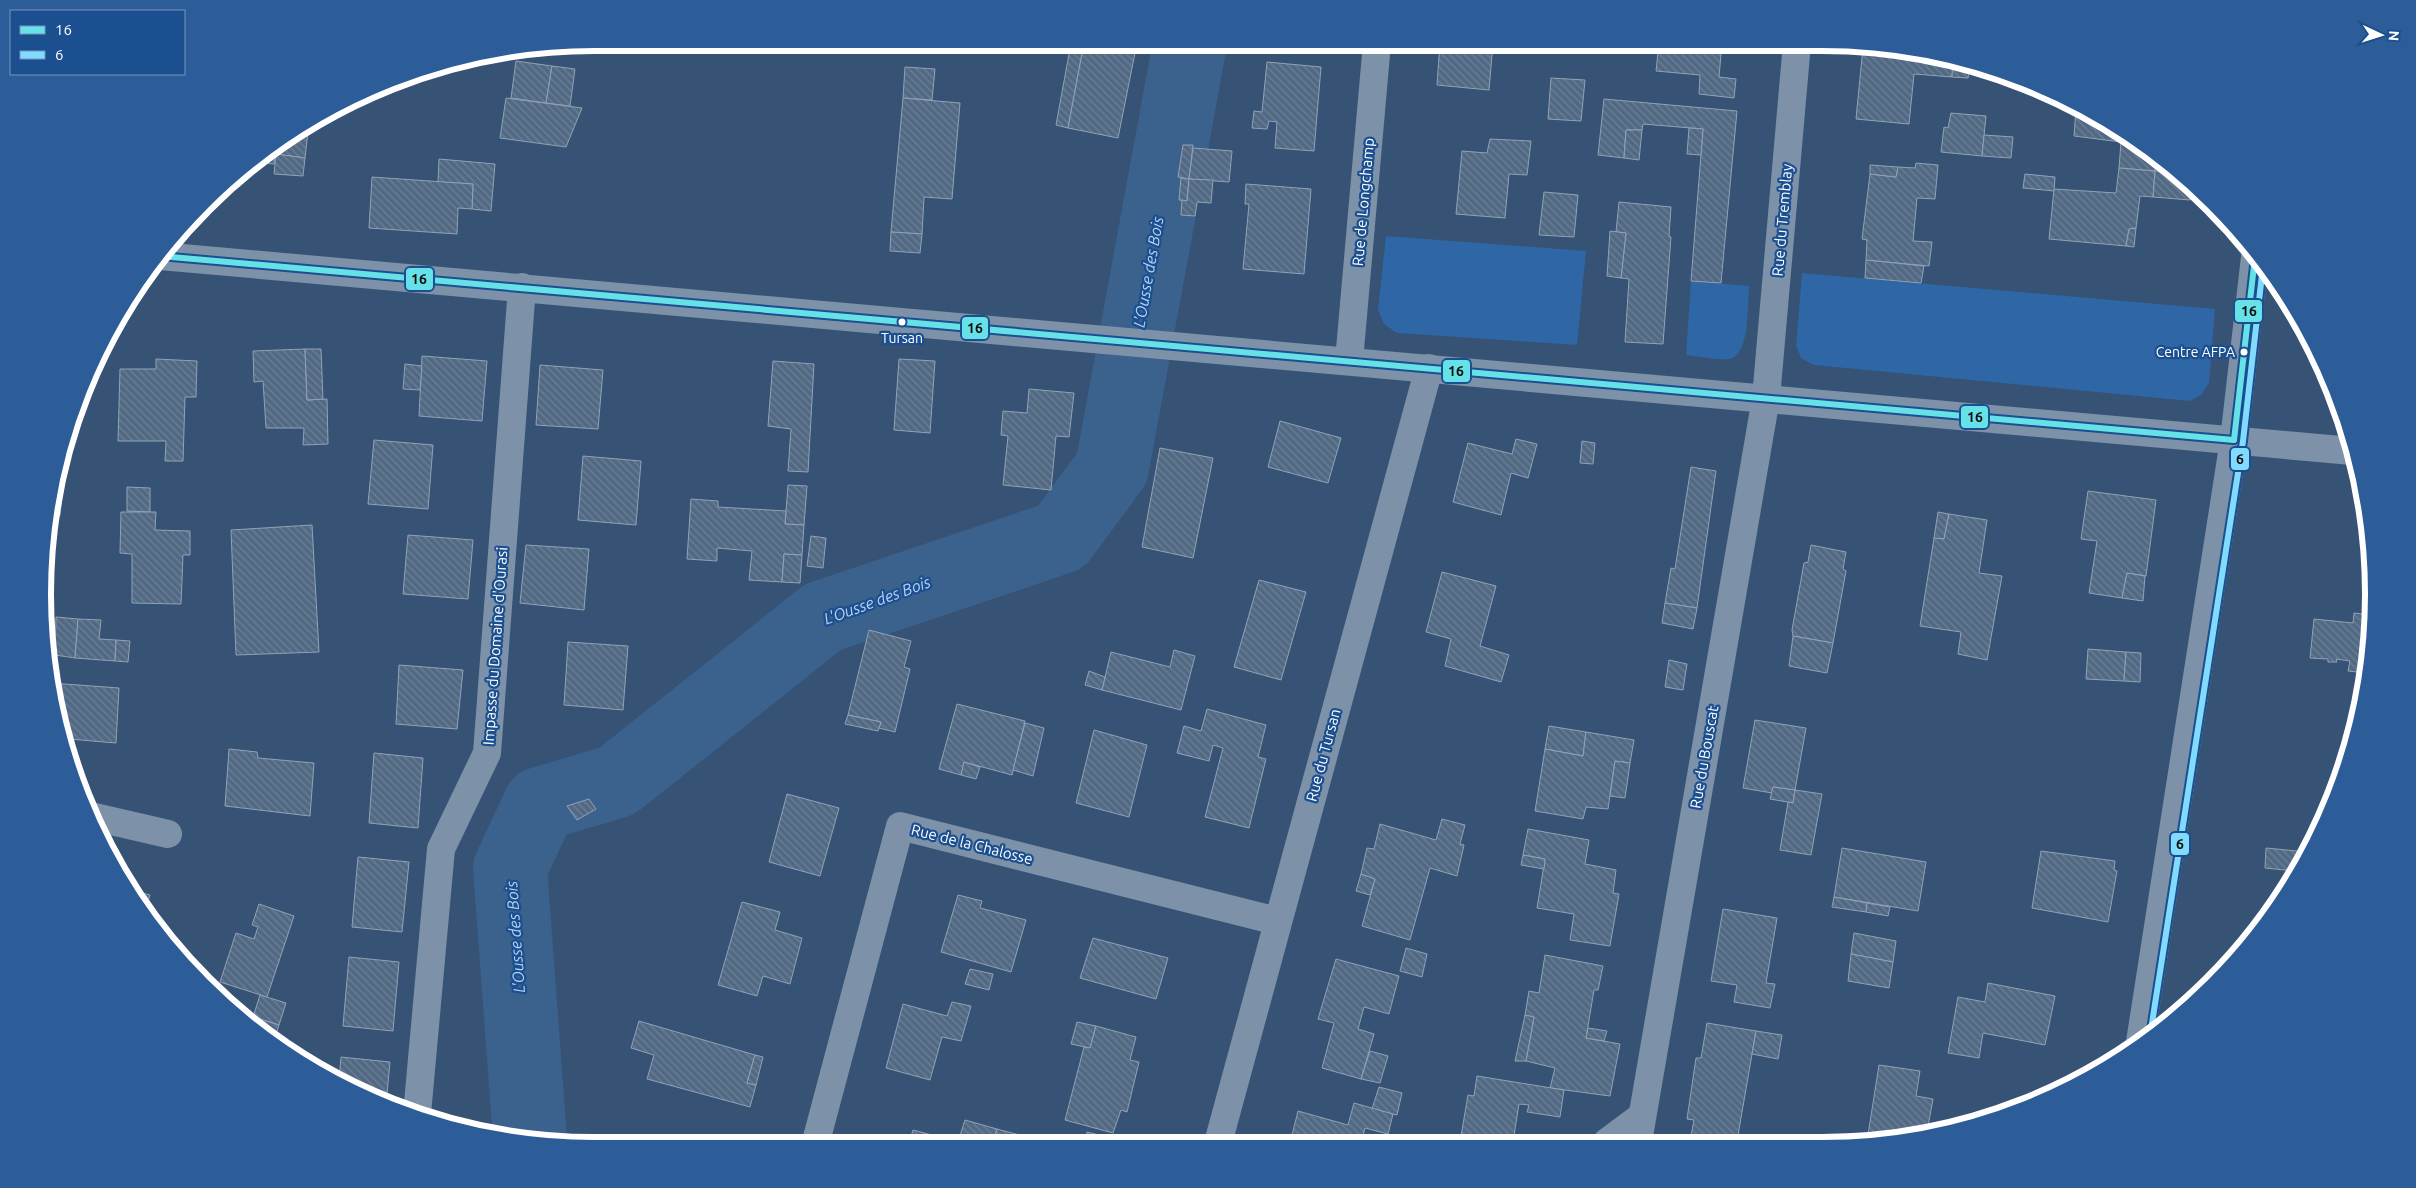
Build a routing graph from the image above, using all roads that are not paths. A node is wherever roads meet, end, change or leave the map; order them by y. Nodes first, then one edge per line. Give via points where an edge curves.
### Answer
1 (1376, 51) edge
2 (1796, 51) edge
3 (169, 257) edge
4 (2254, 265) edge
5 (522, 288) junction
6 (1349, 361) junction
7 (1429, 368) junction
8 (1766, 398) junction
9 (2234, 440) junction
10 (2345, 450) edge
11 (100, 818) edge
12 (168, 834) dead end
13 (1277, 921) junction
14 (2141, 1033) edge
15 (418, 1107) edge
16 (1640, 1129) edge
17 (817, 1137) edge
18 (1220, 1137) edge
19 (1620, 1137) edge

1 - 6 street, Rue de Longchamp
2 - 8 street, Rue du Tremblay
3 - 5 street
4 - 9 street
5 - 6 street
5 - 15 street, Impasse du Domaine d'Ourasi via 486,753 441,849
6 - 7 street
7 - 8 street
7 - 13 street, Rue du Tursan
8 - 9 street
8 - 16 street, Rue du Bouscat
9 - 10 street
9 - 14 street
11 - 12 street
13 - 17 street, Rue de la Chalosse via 900,826
13 - 18 street, Rue du Tursan
16 - 19 street, Rue du Bouscat

